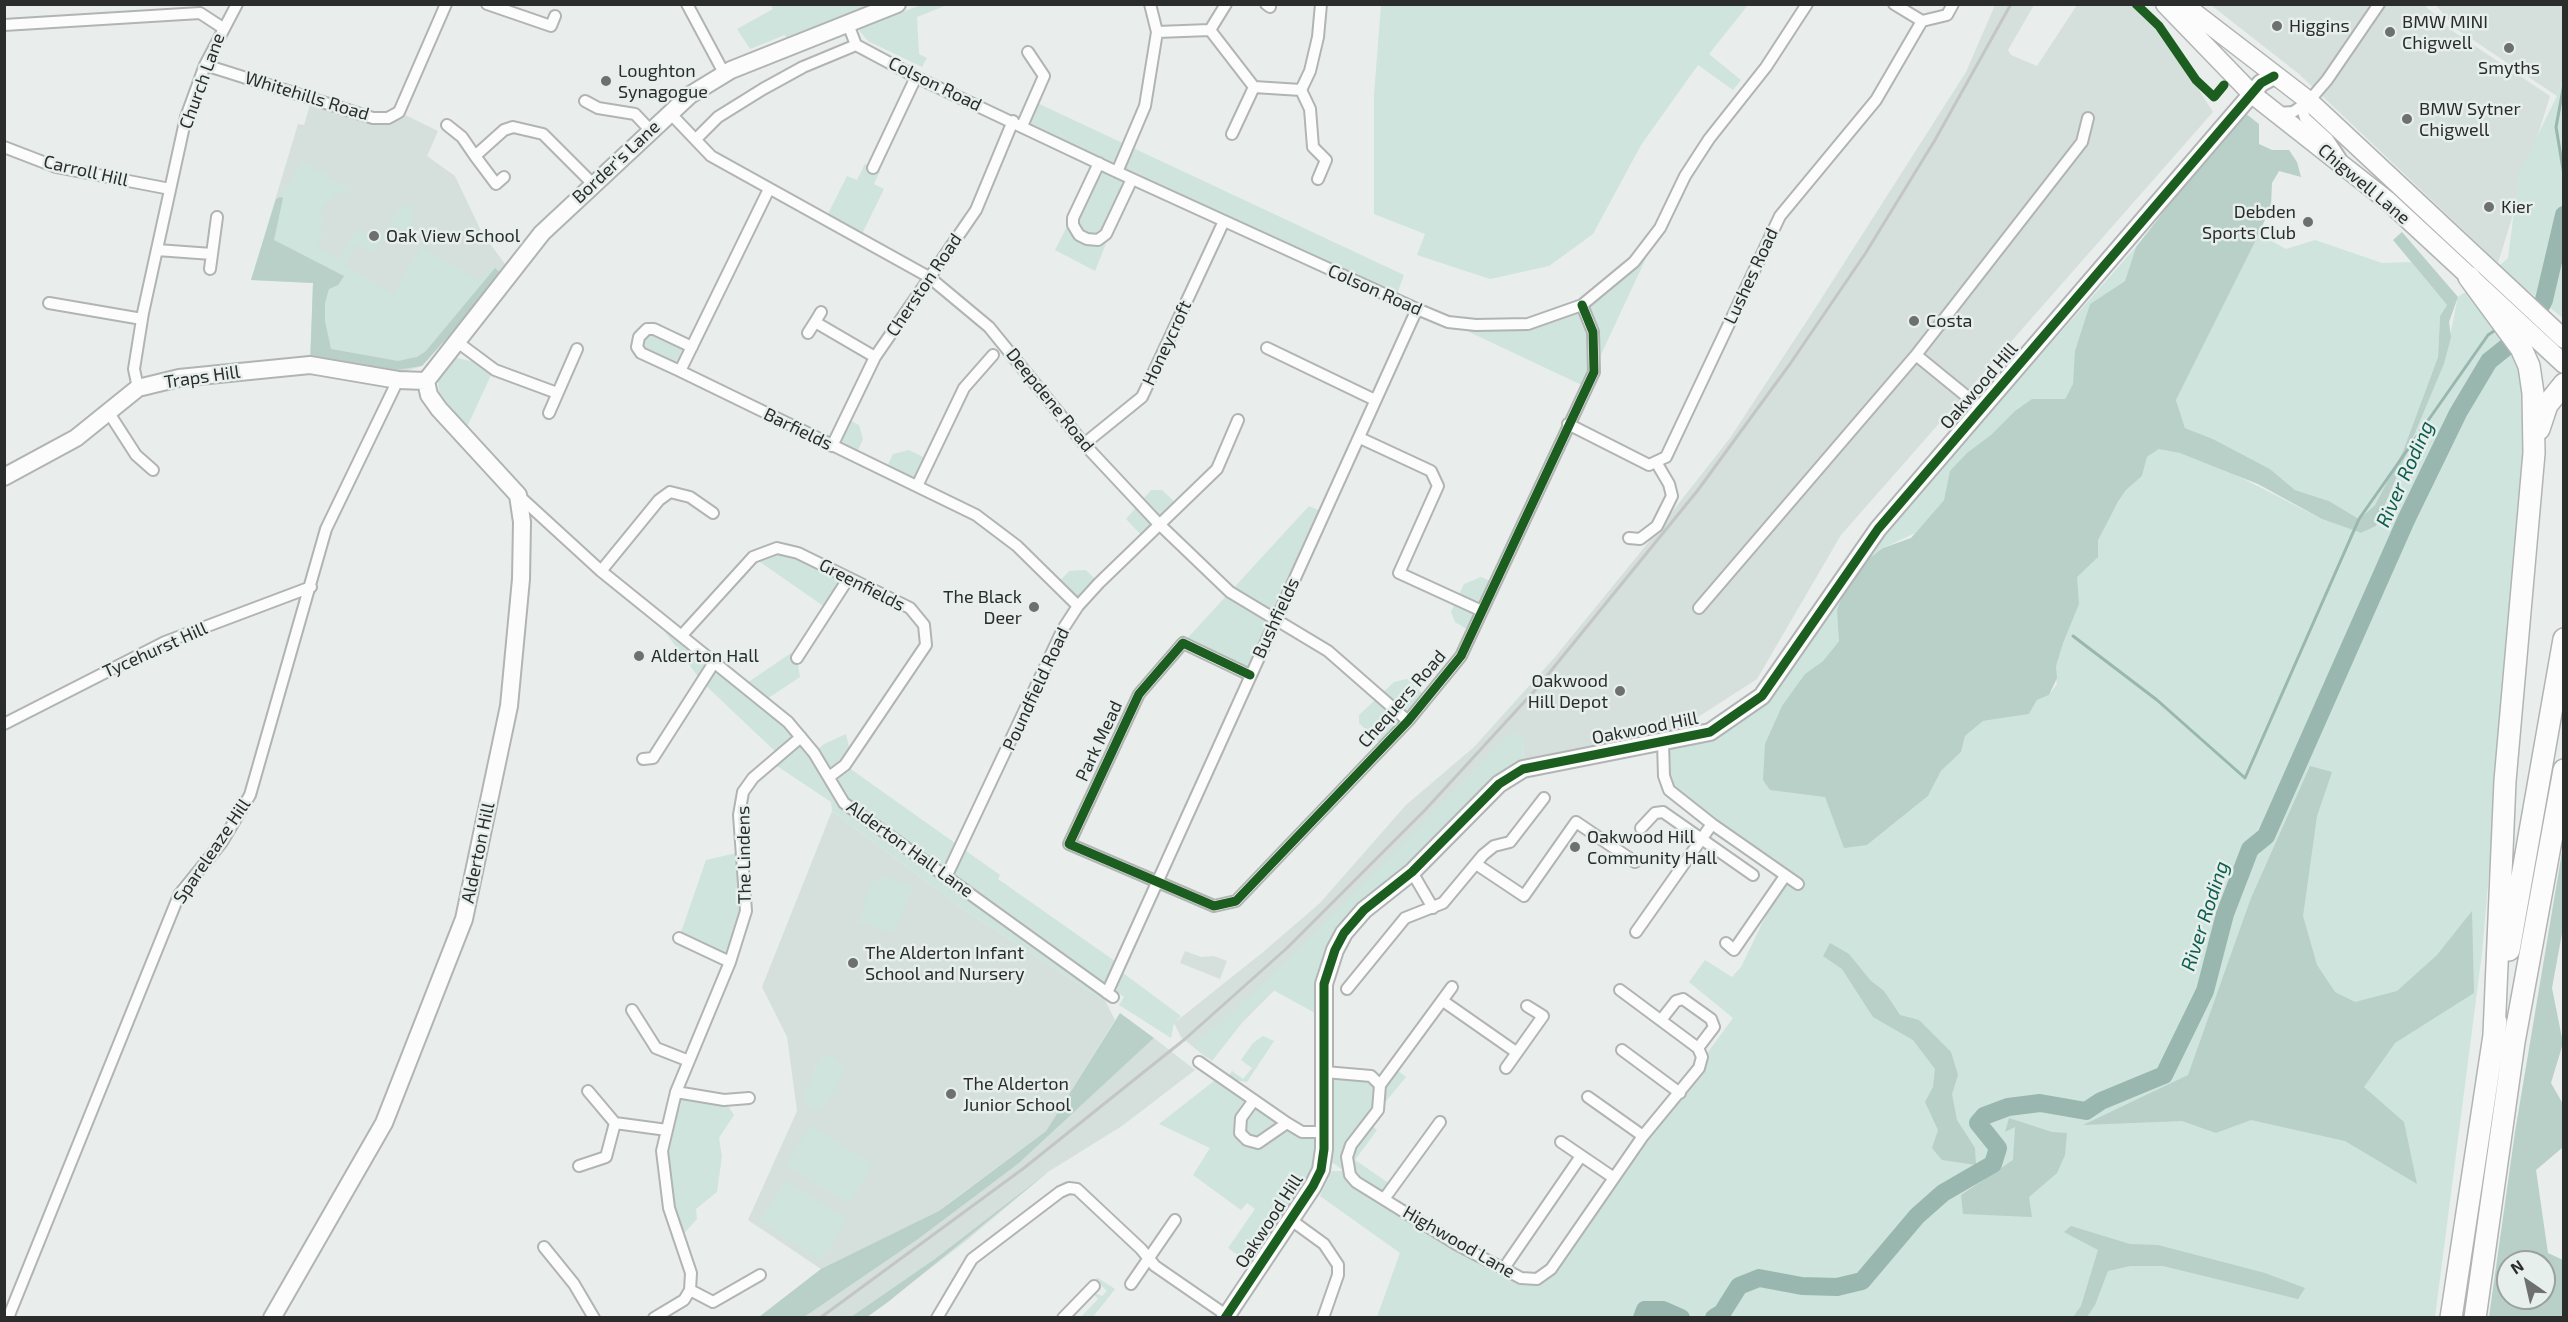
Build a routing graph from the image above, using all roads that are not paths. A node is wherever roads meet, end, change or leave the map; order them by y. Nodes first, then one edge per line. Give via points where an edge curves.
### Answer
1 (237, 4) edge
2 (446, 4) edge
3 (487, 4) edge
4 (687, 4) edge
5 (897, 4) edge
6 (1150, 4) edge
7 (1226, 4) edge
8 (1321, 4) edge
9 (1807, 4) edge
10 (1894, 4) edge
11 (1953, 4) edge
12 (2165, 4) edge
13 (2183, 4) edge
14 (2379, 4) edge
15 (555, 16) dead end
16 (1922, 21) junction
17 (848, 24) junction
18 (4, 25) edge
19 (224, 28) junction
20 (1210, 30) junction
21 (1157, 32) junction
22 (856, 45) junction
23 (1028, 52) dead end
24 (205, 65) junction
25 (724, 73) junction
26 (916, 77) junction
27 (2262, 84) junction
28 (1254, 87) junction
29 (1301, 90) junction
30 (585, 101) dead end
31 (2309, 101) junction
32 (669, 112) junction
33 (2278, 113) junction
34 (2088, 118) dead end
35 (1017, 123) junction
36 (447, 125) dead end
37 (650, 130) junction
38 (1232, 134) dead end
39 (696, 140) junction
40 (4, 147) edge
41 (475, 156) junction
42 (1099, 163) junction
43 (2345, 165) junction
44 (873, 168) dead end
45 (1118, 172) junction
46 (1132, 179) junction
47 (1318, 179) dead end
48 (593, 184) junction
49 (170, 189) junction
50 (769, 189) junction
51 (497, 196) dead end
52 (217, 217) dead end
53 (1224, 221) junction
54 (157, 250) junction
55 (212, 254) junction
56 (210, 269) dead end
57 (929, 277) junction
58 (2469, 277) joint
59 (49, 303) dead end
60 (1582, 305) junction
61 (1417, 309) junction
62 (821, 312) dead end
63 (2512, 314) junction
64 (142, 319) junction
65 (815, 322) junction
66 (808, 333) dead end
67 (2557, 333) edge
68 (456, 341) junction
69 (2529, 344) junction
70 (692, 347) junction
71 (577, 348) dead end
72 (1268, 348) dead end
73 (993, 355) dead end
74 (1916, 355) junction
75 (875, 357) junction
76 (2564, 364) edge
77 (680, 371) junction
78 (399, 380) junction
79 (426, 381) junction
80 (2564, 384) edge
81 (138, 388) junction
82 (557, 393) junction
83 (1375, 400) junction
84 (1981, 408) junction
85 (109, 413) junction
86 (549, 413) dead end
87 (1238, 420) dead end
88 (1568, 424) junction
89 (1360, 438) junction
90 (1084, 444) junction
91 (832, 446) junction
92 (2534, 453) junction
93 (1656, 462) junction
94 (153, 470) dead end
95 (4, 477) edge
96 (917, 486) junction
97 (518, 495) junction
98 (714, 513) dead end
99 (1158, 523) junction
100 (1629, 538) dead end
101 (601, 571) junction
102 (848, 579) junction
103 (311, 587) junction
104 (1078, 606) junction
105 (1700, 608) dead end
106 (1482, 611) junction
107 (1275, 620) junction
108 (683, 634) junction
109 (2564, 639) edge
110 (796, 658) dead end
111 (715, 661) junction
112 (1250, 675) junction
113 (1408, 721) junction
114 (4, 724) edge
115 (801, 737) junction
116 (1664, 743) junction
117 (643, 759) dead end
118 (2564, 770) edge
119 (829, 777) junction
120 (1544, 798) dead end
121 (1712, 824) junction
122 (1641, 828) dead end
123 (1700, 840) junction
124 (1635, 862) dead end
125 (1476, 864) junction
126 (1412, 872) junction
127 (1753, 875) dead end
128 (1785, 876) junction
129 (946, 877) junction
130 (1158, 882) junction
131 (1798, 884) dead end
132 (1433, 908) junction
133 (1636, 932) dead end
134 (679, 938) dead end
135 (1733, 950) dead end
136 (730, 962) junction
137 (1452, 987) dead end
138 (1347, 989) dead end
139 (1620, 990) dead end
140 (1110, 995) joint
141 (1443, 1001) junction
142 (1527, 1006) dead end
143 (632, 1010) dead end
144 (1661, 1020) junction
145 (2494, 1034) junction
146 (1698, 1048) junction
147 (1622, 1050) dead end
148 (1516, 1052) junction
149 (689, 1061) junction
150 (1199, 1062) dead end
151 (1506, 1068) dead end
152 (1325, 1072) junction
153 (1380, 1085) junction
154 (588, 1091) dead end
155 (676, 1092) junction
156 (1680, 1093) junction
157 (1588, 1097) dead end
158 (749, 1098) dead end
159 (1254, 1100) junction
160 (1440, 1122) dead end
161 (615, 1123) junction
162 (1287, 1123) junction
163 (667, 1130) junction
164 (1325, 1132) junction
165 (1643, 1136) junction
166 (1561, 1142) dead end
167 (1581, 1156) junction
168 (579, 1166) dead end
169 (1614, 1178) junction
170 (1384, 1199) junction
171 (1175, 1220) dead end
172 (1291, 1220) junction
173 (544, 1247) dead end
174 (1149, 1258) junction
175 (1504, 1268) junction
176 (760, 1275) dead end
177 (1131, 1284) dead end
178 (1094, 1286) dead end
179 (690, 1290) junction
180 (1226, 1316) edge
181 (8, 1317) edge
182 (272, 1317) edge
183 (594, 1317) edge
184 (654, 1317) edge
185 (937, 1317) edge
186 (1063, 1317) edge
187 (1323, 1317) edge
188 (2451, 1317) edge
189 (2475, 1317) edge

1 - 19 street
2 - 24 street, Whitehills Road via 399,112 388,118 373,118
3 - 15 street via 551,26
4 - 25 street
5 - 17 street, Border's Lane
6 - 21 street
7 - 20 street
8 - 29 street via 1318,38
9 - 60 street, Colson Road via 1766,68 1709,139 1685,176 1660,228 1634,262
10 - 16 street
11 - 16 street via 1947,15
12 - 27 main road, Chigwell Lane
13 - 27 main road, Chigwell Lane via 2239,48
14 - 31 street
16 - 93 street, Lushes Road via 1876,100 1780,216 1666,458
17 - 22 street
17 - 25 street, Border's Lane
18 - 19 street, Church Lane via 200,13
19 - 24 street, Church Lane
20 - 21 street
20 - 28 street
21 - 45 street via 1145,106
22 - 26 street, Colson Road
22 - 39 street via 803,68 730,109
23 - 35 street, Cherston Road via 1044,76
24 - 49 street, Church Lane via 186,117
25 - 32 street, Border's Lane
26 - 35 street, Colson Road
26 - 44 street
27 - 31 main road, Chigwell Lane
27 - 33 main road, Chigwell Lane
27 - 84 street, Oakwood Hill
28 - 29 street
28 - 38 street
29 - 47 street via 1310,109 1313,147 1326,160
30 - 37 street via 598,108 635,114
31 - 33 street via 2293,112
31 - 43 street via 2303,110 2305,118 2328,139
31 - 63 main road, Chigwell Lane
32 - 37 street, Border's Lane
32 - 39 street, Deepdene Road
33 - 43 main road, Chigwell Lane
34 - 74 street via 2082,142
35 - 42 street, Colson Road
35 - 57 street, Cherston Road via 976,210
36 - 41 street via 462,137
37 - 48 street, Border's Lane
39 - 50 street, Deepdene Road via 711,156
40 - 49 street, Carroll Hill via 56,167
41 - 48 street via 504,130 531,130 543,134
41 - 51 street via 500,181
42 - 45 street, Colson Road
42 - 46 street via 1073,218 1078,235 1098,240 1106,234
43 - 58 main road, Chigwell Lane
45 - 46 street, Colson Road
46 - 53 street, Colson Road
48 - 68 street, Border's Lane via 542,233
49 - 54 street, Church Lane
50 - 57 street, Deepdene Road
50 - 70 street
52 - 55 street
53 - 61 street, Colson Road
53 - 90 street, Honeycroft via 1142,397
54 - 55 street
54 - 64 street, Church Lane
55 - 56 street
57 - 75 street, Cherston Road
57 - 90 street, Deepdene Road via 989,327
58 - 63 highway
59 - 64 street
60 - 61 street, Colson Road via 1528,324 1448,322
60 - 88 street, Chequers Road via 1593,332 1594,372
61 - 83 street, Bushfields
62 - 65 street
63 - 67 main road, Chigwell Lane
63 - 69 highway
64 - 81 street, Church Lane via 134,369
65 - 66 street
65 - 75 street
68 - 79 street, Border's Lane
68 - 82 street via 495,370
69 - 76 main road
69 - 92 highway
70 - 77 street
70 - 77 street, Barfields via 654,329 639,336 637,347 641,353
71 - 82 street
72 - 83 street
73 - 96 street via 964,388
74 - 84 street
74 - 105 street
75 - 91 street, Cherston Road
77 - 91 street, Barfields
78 - 79 street, Traps Hill
78 - 81 street, Traps Hill via 310,365 214,373
78 - 103 street, Spareleaze Hill via 326,530
79 - 97 street via 429,395 439,409
80 - 92 highway via 2547,405
81 - 85 street, Traps Hill
82 - 86 street
83 - 89 street, Bushfields
84 - 116 street, Oakwood Hill via 1878,529 1762,696 1710,732
85 - 94 street via 136,455
85 - 95 street, Traps Hill via 76,438
87 - 99 street, Poundfield Road via 1217,469
88 - 93 street via 1649,465
88 - 106 street, Chequers Road
89 - 106 street via 1431,471 1438,486 1399,573
89 - 107 street, Bushfields
90 - 99 street, Deepdene Road
91 - 96 street, Barfields
92 - 145 highway via 2505,781
93 - 100 street via 1672,496 1657,526 1640,539
96 - 104 street, Barfields via 976,514 1017,546
97 - 101 street, Alderton Hall Lane
97 - 182 street, Alderton Hill via 522,522 521,579 509,706 464,919 384,1124
98 - 101 street via 690,497 670,492 659,500
99 - 104 street, Poundfield Road
99 - 107 street, Deepdene Road via 1230,592
101 - 108 street, Alderton Hall Lane
102 - 108 street, Greenfields via 798,553 777,548 753,557
102 - 110 street
102 - 119 street, Greenfields via 910,608 924,625 926,645 845,765
103 - 114 street, Tycehurst Hill via 165,642
103 - 181 street, Spareleaze Hill via 250,795 222,842 179,895
104 - 129 street, Poundfield Road via 1063,628
106 - 113 street, Chequers Road via 1461,656
107 - 112 street, Bushfields
107 - 113 street, Deepdene Road via 1328,651
108 - 111 street, Alderton Hall Lane
109 - 145 highway
111 - 115 street, Alderton Hall Lane
111 - 117 street via 653,758
112 - 130 street, Bushfields
112 - 130 street, Park Mead via 1183,643 1139,694 1069,844
113 - 130 street, Chequers Road via 1236,901 1214,906
115 - 119 street, Alderton Hall Lane
115 - 136 street, The Lindens via 753,778 743,792 739,815 746,911
116 - 121 street via 1664,777 1669,790
116 - 126 street, Oakwood Hill via 1523,769 1499,784
118 - 189 highway via 2514,1042
119 - 129 street, Alderton Hall Lane via 844,803
120 - 125 street via 1510,842 1494,846
121 - 123 street
121 - 128 street
122 - 123 street via 1655,813 1662,812
123 - 127 street
123 - 133 street
124 - 125 street via 1576,822 1524,896
125 - 132 street via 1443,903
126 - 132 street
126 - 152 street, Oakwood Hill via 1364,910 1335,950 1324,984 1322,1008
128 - 131 street
128 - 135 street
129 - 140 street, Alderton Hall Lane
130 - 140 street, Bushfields
132 - 138 street via 1405,918
134 - 136 street
136 - 149 street, The Lindens
137 - 141 street
139 - 144 street
141 - 148 street
141 - 153 street
142 - 148 street via 1543,1016
143 - 149 street via 656,1048
144 - 146 street
144 - 146 street, Highwood Lane via 1676,1001 1683,999 1711,1019 1714,1027
145 - 188 highway
146 - 156 street, Highwood Lane via 1702,1057 1699,1068
147 - 156 street
148 - 151 street
149 - 155 street, The Lindens
150 - 159 street
152 - 153 street via 1371,1076
152 - 164 street, Oakwood Hill
153 - 170 street, Highwood Lane via 1378,1110 1351,1145 1347,1157 1350,1175
154 - 161 street
155 - 158 street via 724,1100
155 - 163 street, The Lindens
156 - 165 street, Highwood Lane
157 - 165 street
159 - 162 street
159 - 162 street via 1241,1118 1240,1132 1247,1140 1258,1143
160 - 170 street, Highwood Lane
161 - 163 street
161 - 168 street via 606,1157
162 - 164 street via 1302,1132
163 - 179 street, The Lindens via 662,1151 669,1208 691,1273
164 - 172 street, Oakwood Hill via 1321,1170
165 - 169 street, Highwood Lane
166 - 167 street
167 - 169 street
167 - 175 street
169 - 175 street, Highwood Lane via 1551,1269 1537,1279 1521,1278
170 - 175 street, Highwood Lane via 1456,1244
171 - 174 street
172 - 180 street, Oakwood Hill
172 - 187 street via 1324,1244 1338,1265
173 - 183 street
174 - 177 street
174 - 180 street
174 - 185 street via 1077,1189 1069,1188 972,1259
176 - 179 street via 713,1302
178 - 186 street
179 - 184 street via 684,1300

